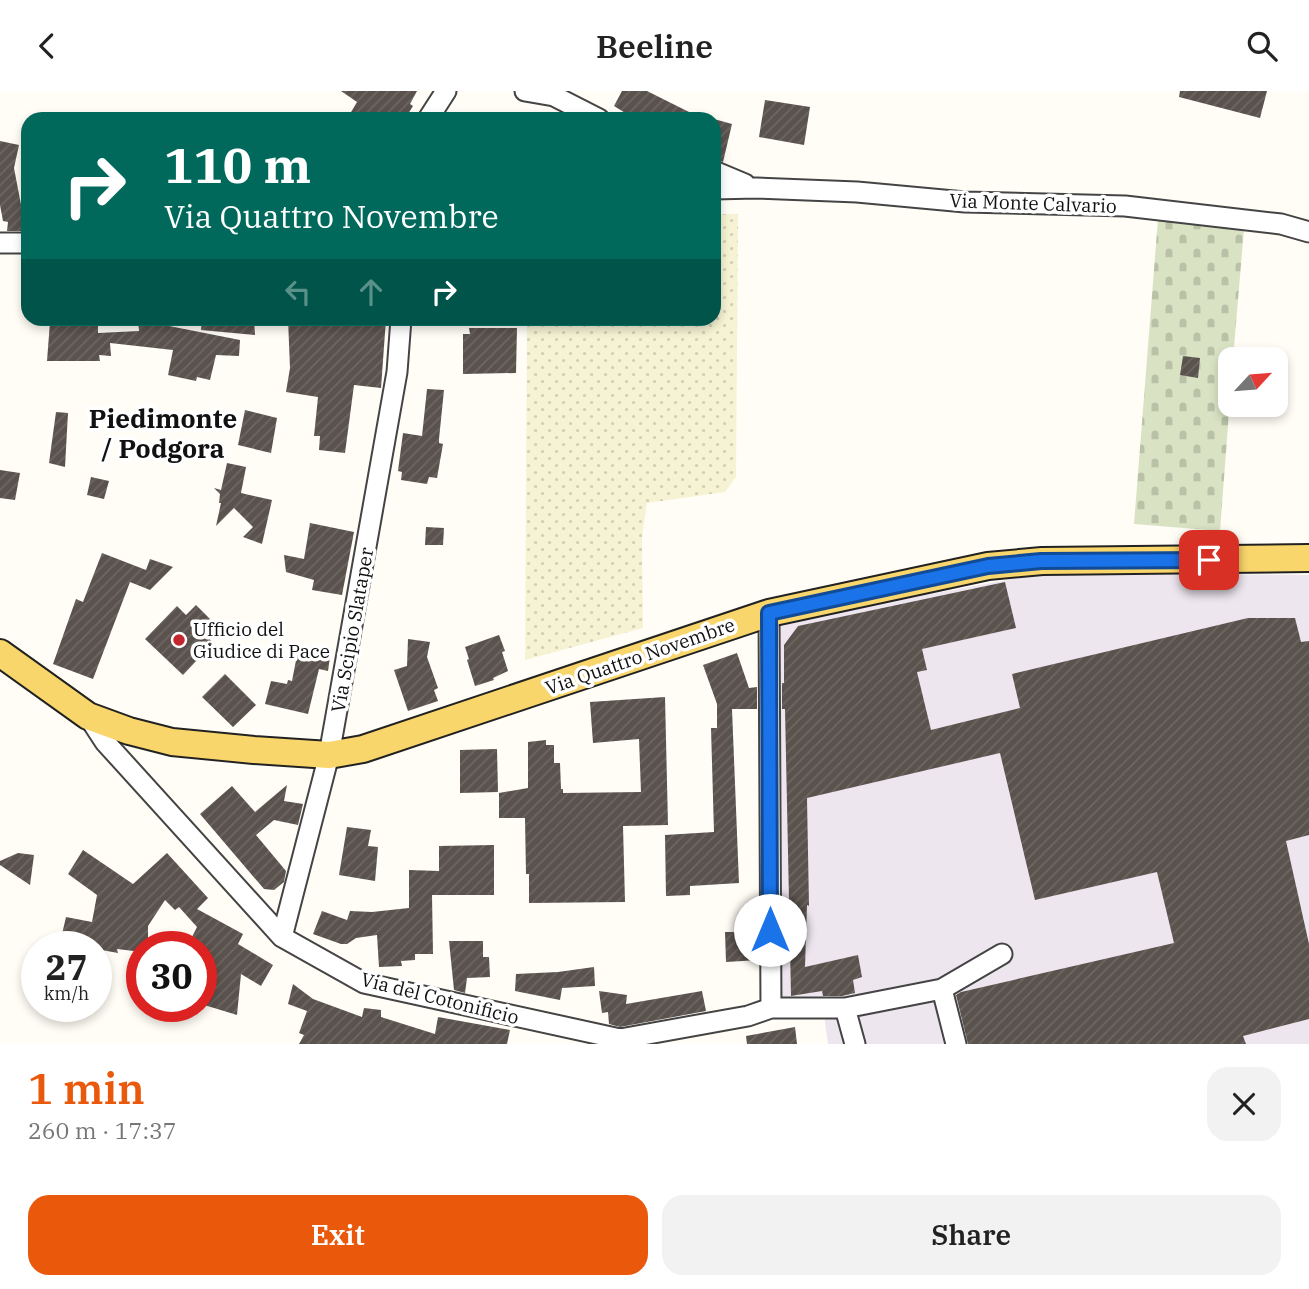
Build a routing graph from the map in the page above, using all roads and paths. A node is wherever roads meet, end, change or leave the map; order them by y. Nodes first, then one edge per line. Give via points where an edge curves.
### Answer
1 (446, 91) edge
2 (525, 91) edge
3 (556, 94) edge
4 (432, 112) edge
5 (587, 112) edge
6 (721, 174) edge
7 (721, 188) edge
8 (756, 188) junction
9 (1309, 232) edge
10 (0, 243) edge
11 (21, 243) edge
12 (400, 326) edge
13 (1309, 558) edge
14 (769, 613) junction
15 (0, 653) edge
16 (88, 716) junction
17 (329, 755) junction
18 (282, 937) junction
19 (1002, 954) dead end
20 (942, 989) junction
21 (771, 1008) junction
22 (845, 1008) junction
23 (855, 1044) edge
24 (956, 1044) edge

1 - 4 street
2 - 3 street
3 - 5 street
6 - 8 street, Via Monte Calvario
7 - 8 street, Via Monte Calvario
8 - 9 street, Via Monte Calvario via 965,202 1125,206 1281,224
10 - 11 street
12 - 17 street, Via Scipio Slataper via 397,372
13 - 14 main road, Via Quattro Novembre via 1041,561 988,566
14 - 17 main road, Via Quattro Novembre via 363,750
14 - 21 street
15 - 16 main road, Via Quattro Novembre
16 - 17 main road, Via Quattro Novembre via 172,742
16 - 18 street, Via del Cotonificio via 105,742
17 - 18 street, Via Scipio Slataper
18 - 21 street, Via del Cotonificio via 364,983 620,1039
19 - 20 street, Via del Cotonificio
20 - 22 street, Via del Cotonificio
20 - 24 street
21 - 22 street, Via del Cotonificio
22 - 23 street

